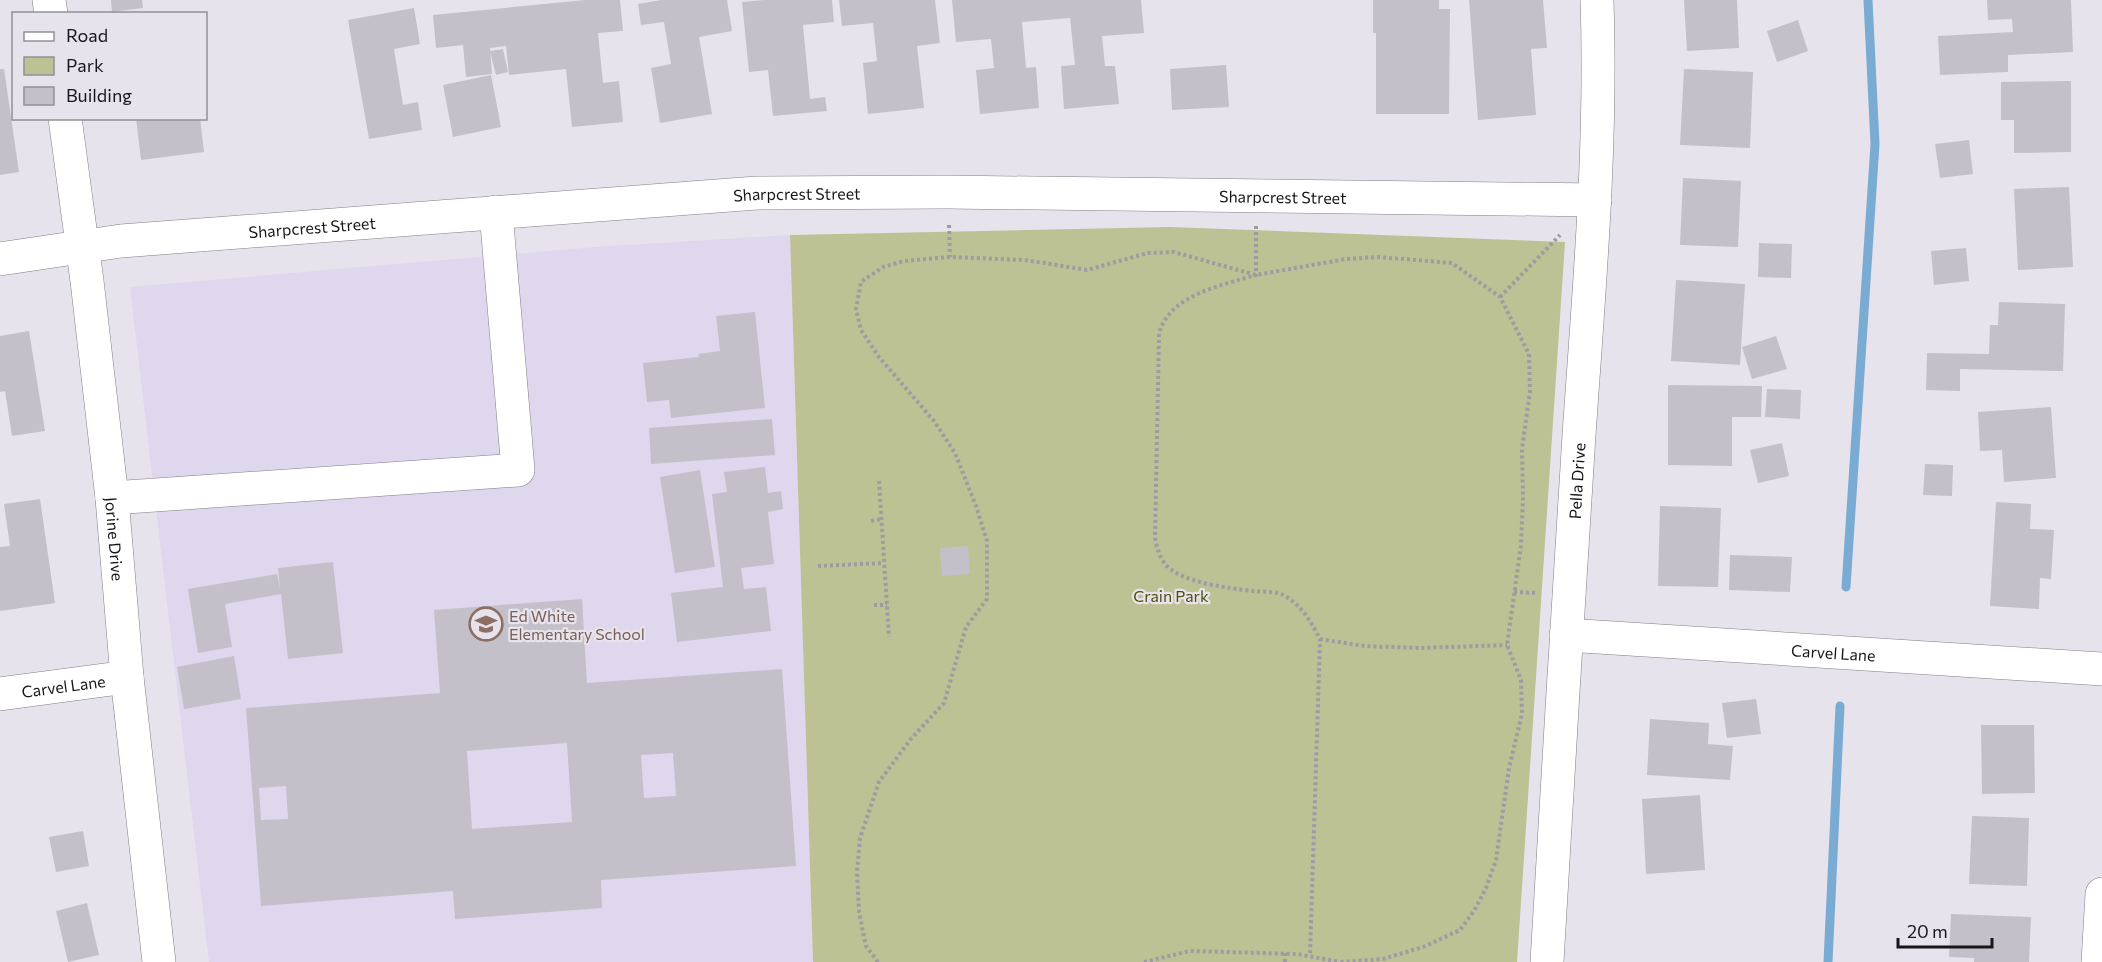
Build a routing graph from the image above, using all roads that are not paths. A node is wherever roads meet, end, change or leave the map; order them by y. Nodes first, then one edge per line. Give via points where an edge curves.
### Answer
1 (1597, 0) edge
2 (65, 120) edge
3 (1595, 200) junction
4 (496, 212) junction
5 (82, 247) junction
6 (0, 259) edge
7 (112, 498) junction
8 (1566, 635) junction
9 (2102, 669) edge
10 (128, 677) junction
11 (0, 694) edge
12 (2102, 894) edge
13 (159, 962) edge
14 (1547, 962) edge
15 (2098, 962) edge

1 - 3 street, Pella Drive
2 - 5 street, Jorine Drive
3 - 4 street, Sharpcrest Street via 757,193
3 - 8 street, Pella Drive
4 - 5 street, Sharpcrest Street
4 - 7 street via 518,470
5 - 6 street, Sharpcrest Street
5 - 7 street, Jorine Drive
7 - 10 street, Jorine Drive
8 - 9 street, Carvel Lane
8 - 14 street, Pella Drive
10 - 11 street, Carvel Lane
10 - 13 street, Jorine Drive
12 - 15 street

